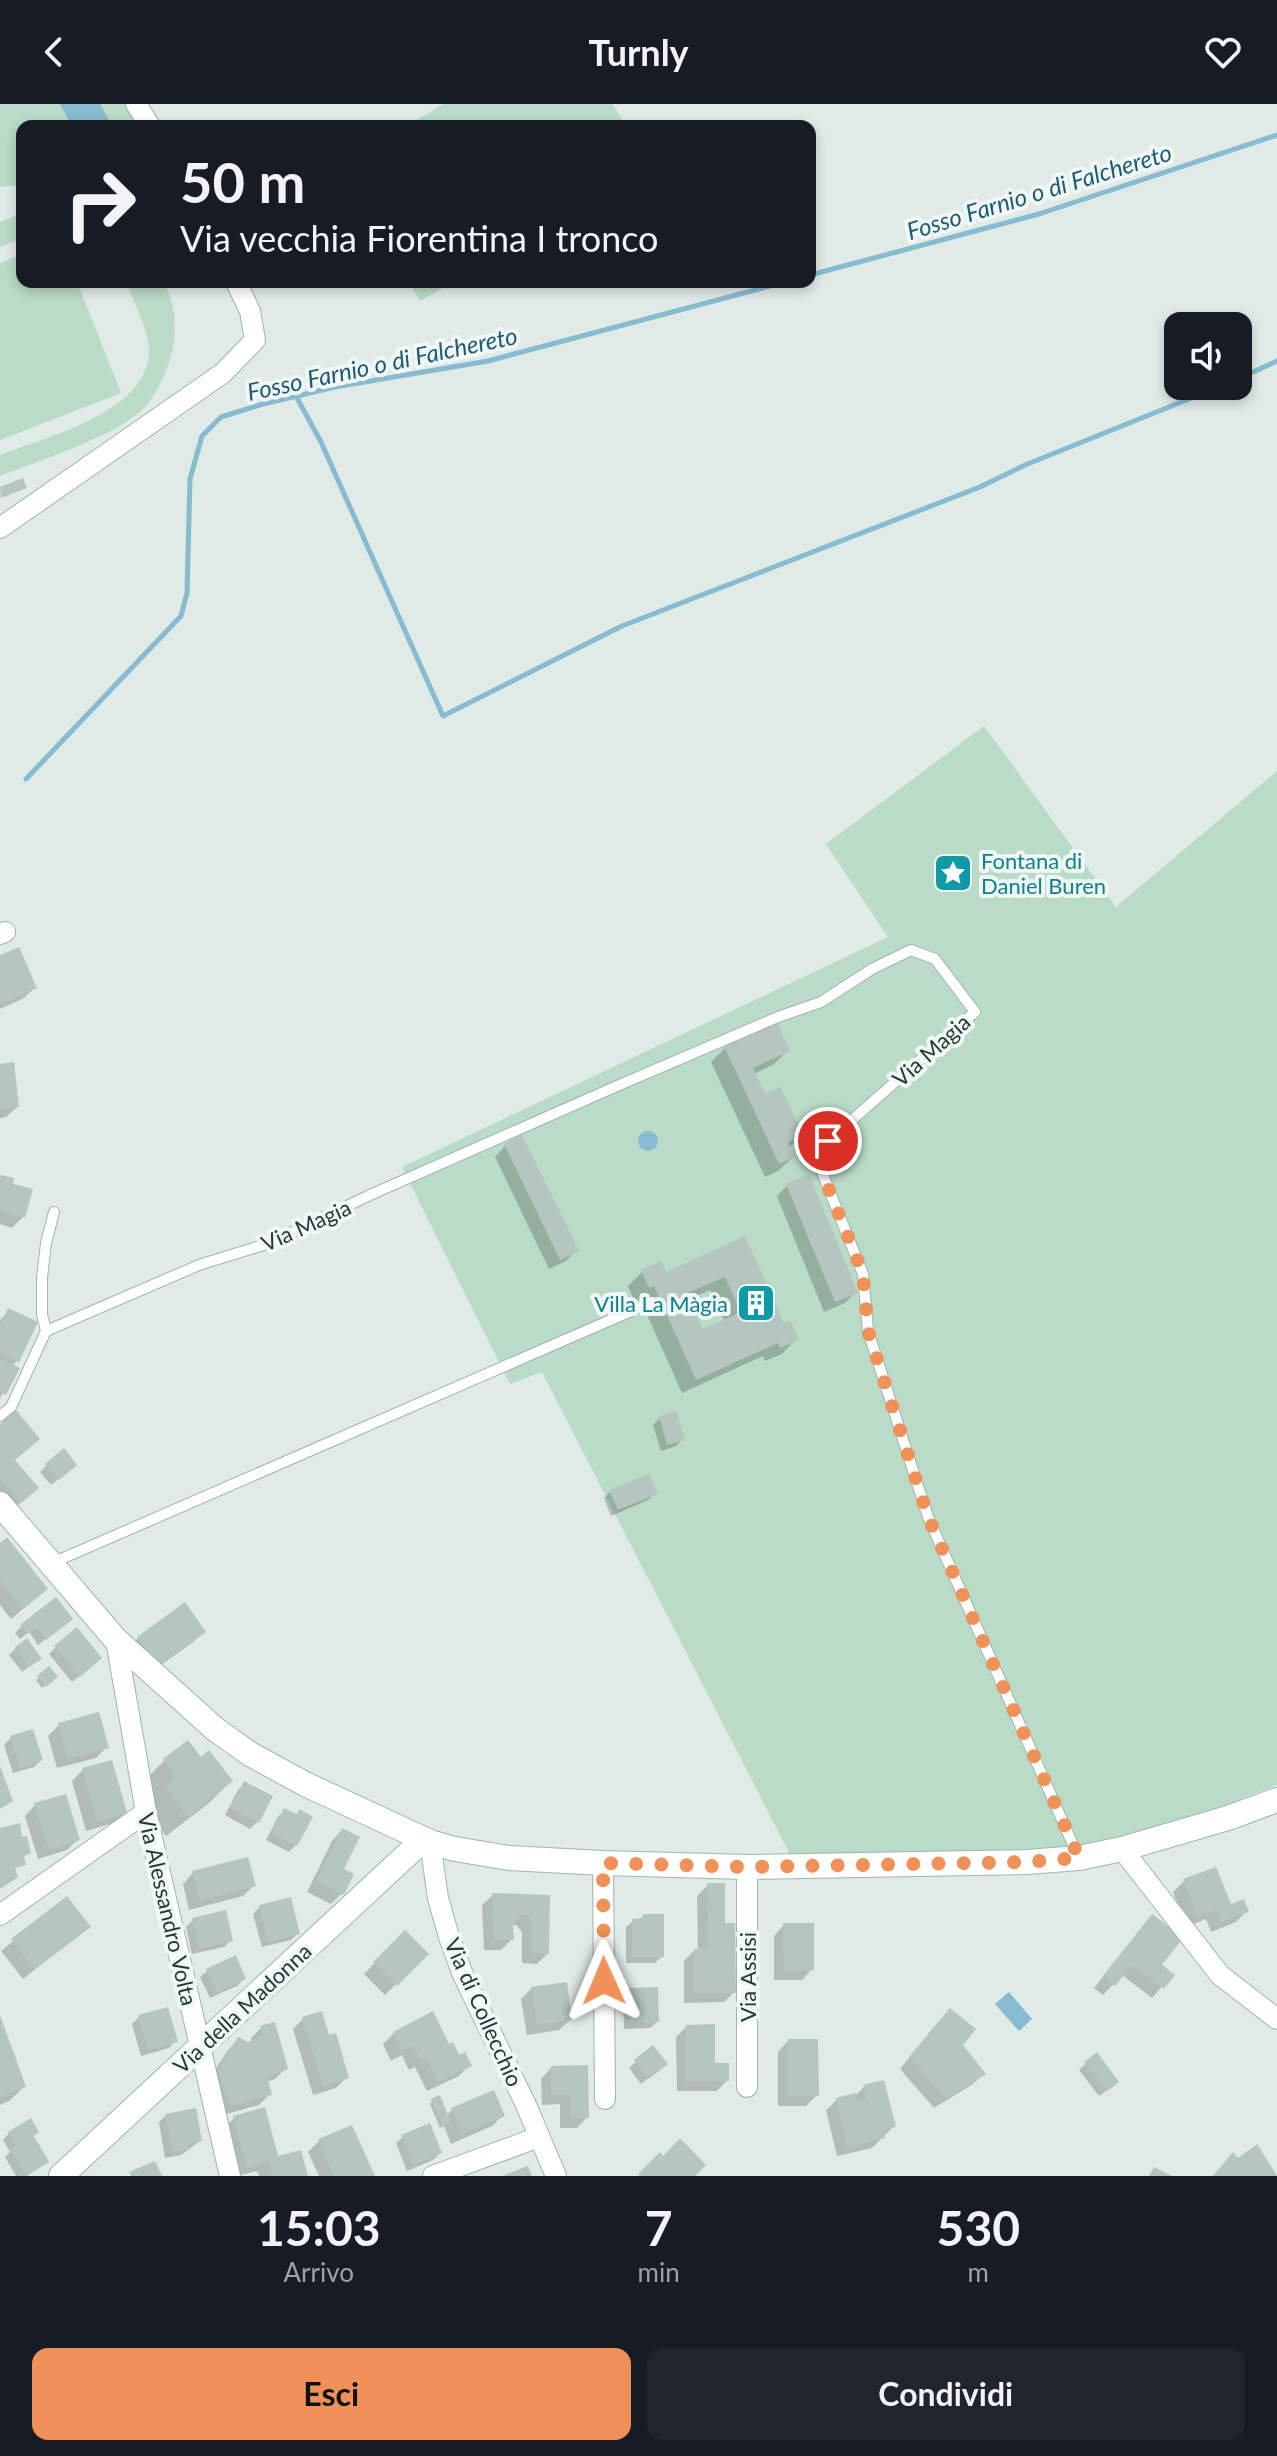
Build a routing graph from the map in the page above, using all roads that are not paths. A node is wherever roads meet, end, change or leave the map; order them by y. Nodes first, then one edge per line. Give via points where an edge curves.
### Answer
1 (239, 288) edge
2 (0, 528) edge
3 (54, 1212) dead end
4 (652, 1302) dead end
5 (46, 1331) junction
6 (0, 1416) edge
7 (0, 1504) edge
8 (50, 1563) junction
9 (116, 1640) junction
10 (1277, 1800) edge
11 (146, 1812) junction
12 (427, 1841) junction
13 (1122, 1849) junction
14 (1079, 1858) junction
15 (603, 1863) junction
16 (747, 1867) junction
17 (0, 1915) edge
18 (1277, 2019) edge
19 (200, 2047) junction
20 (747, 2087) dead end
21 (605, 2099) dead end
22 (539, 2137) junction
23 (61, 2176) edge
24 (230, 2176) edge
25 (433, 2176) edge
26 (556, 2176) edge

1 - 2 street via 255,340 223,373
3 - 5 lane via 42,1278
4 - 8 lane
5 - 6 lane via 11,1407
5 - 14 lane, Via Magia via 199,1265 270,1243 617,1086 821,1002 911,950 935,959 975,1012 828,1141 821,1170 863,1274 868,1331 933,1530
7 - 8 street
8 - 9 street
9 - 11 street, Via Alessandro Volta
9 - 12 street via 250,1754
10 - 13 street
11 - 17 street
11 - 19 street, Via Alessandro Volta
12 - 15 street via 482,1855
12 - 19 street, Via della Madonna
12 - 22 street, Via di Collecchio via 438,1898 463,1975
13 - 14 street
13 - 18 street via 1220,1975
14 - 16 street
15 - 16 street
15 - 21 street
16 - 20 street, Via Assisi
19 - 23 street, Via della Madonna
19 - 24 street, Via Alessandro Volta
22 - 25 street
22 - 26 street, Via di Collecchio

